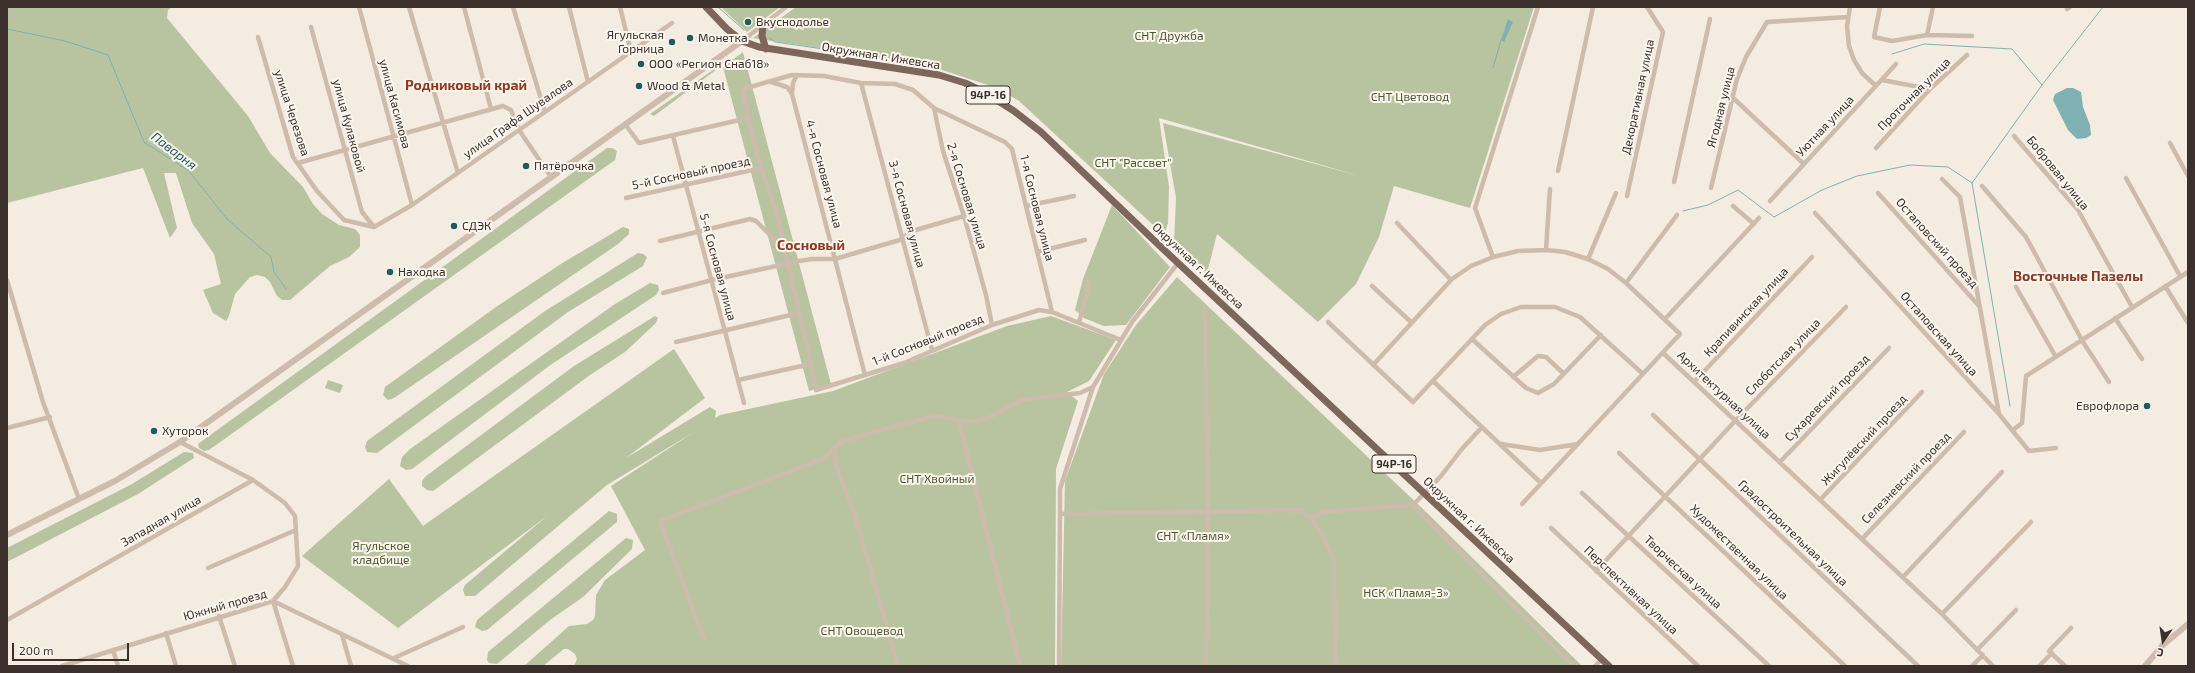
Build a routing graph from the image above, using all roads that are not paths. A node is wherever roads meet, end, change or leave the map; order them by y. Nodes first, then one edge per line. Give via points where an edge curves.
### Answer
1 (359, 7) edge
2 (409, 7) edge
3 (464, 7) edge
4 (513, 7) edge
5 (569, 7) edge
6 (620, 7) edge
7 (706, 7) edge
8 (786, 7) edge
9 (1538, 7) edge
10 (1593, 7) edge
11 (1647, 7) edge
12 (1850, 7) edge
13 (1880, 7) edge
14 (1933, 7) edge
15 (1848, 17) junction
16 (1710, 19) dead end
17 (672, 23) dead end
18 (763, 25) junction
19 (311, 27) dead end
20 (1927, 35) junction
21 (1972, 36) dead end
22 (258, 37) dead end
23 (742, 40) junction
24 (766, 49) junction
25 (631, 52) junction
26 (1967, 55) dead end
27 (1896, 64) dead end
28 (797, 75) junction
29 (1882, 80) junction
30 (768, 81) junction
31 (588, 82) junction
32 (861, 83) junction
33 (1876, 86) junction
34 (1930, 89) junction
35 (792, 94) junction
36 (1732, 97) junction
37 (934, 108) junction
38 (490, 109) junction
39 (545, 112) junction
40 (748, 118) junction
41 (442, 123) junction
42 (625, 124) junction
43 (519, 130) junction
44 (393, 136) junction
45 (673, 136) junction
46 (2014, 136) dead end
47 (2170, 143) dead end
48 (1876, 148) dead end
49 (345, 149) junction
50 (298, 163) junction
51 (1804, 164) junction
52 (761, 168) junction
53 (1558, 171) dead end
54 (458, 173) junction
55 (2188, 176) edge
56 (551, 177) junction
57 (2126, 178) dead end
58 (1942, 179) dead end
59 (1674, 182) dead end
60 (686, 184) junction
61 (1982, 186) dead end
62 (1711, 188) dead end
63 (1550, 189) dead end
64 (1616, 193) dead end
65 (1878, 193) dead end
66 (1074, 196) dead end
67 (1627, 196) dead end
68 (626, 198) dead end
69 (1770, 201) dead end
70 (412, 206) junction
71 (1026, 206) junction
72 (1733, 206) dead end
73 (1815, 213) dead end
74 (1677, 215) dead end
75 (964, 216) junction
76 (1759, 218) dead end
77 (1397, 223) dead end
78 (1754, 224) junction
79 (374, 227) junction
80 (699, 232) junction
81 (903, 239) junction
82 (1085, 240) dead end
83 (660, 241) dead end
84 (785, 250) junction
85 (1546, 250) junction
86 (1037, 252) junction
87 (1493, 257) junction
88 (1812, 257) dead end
89 (835, 259) junction
90 (1588, 259) junction
91 (1178, 263) junction
92 (788, 264) junction
93 (2188, 272) edge
94 (2180, 276) junction
95 (7, 280) edge
96 (712, 280) junction
97 (1087, 280) dead end
98 (1451, 280) junction
99 (1626, 283) junction
100 (1372, 286) dead end
101 (2016, 286) dead end
102 (2165, 286) junction
103 (664, 293) dead end
104 (1846, 307) dead end
105 (1980, 307) junction
106 (2132, 307) junction
107 (1205, 309) dead end
108 (1052, 312) junction
109 (799, 313) junction
110 (2115, 318) junction
111 (1665, 319) junction
112 (1328, 322) dead end
113 (1412, 322) junction
114 (2188, 322) edge
115 (1079, 323) junction
116 (992, 325) junction
117 (725, 330) junction
118 (1601, 335) junction
119 (1472, 339) junction
120 (1121, 340) junction
121 (2082, 341) junction
122 (676, 342) dead end
123 (1889, 348) dead end
124 (932, 350) junction
125 (1663, 353) junction
126 (2056, 356) junction
127 (2142, 359) dead end
128 (811, 364) junction
129 (1373, 365) junction
130 (1564, 374) junction
131 (1643, 374) junction
132 (865, 375) junction
133 (1513, 377) junction
134 (738, 380) junction
135 (1433, 381) junction
136 (1694, 382) junction
137 (2109, 382) dead end
138 (1093, 387) junction
139 (1922, 392) dead end
140 (744, 403) dead end
141 (1999, 414) junction
142 (1653, 415) dead end
143 (50, 417) junction
144 (959, 421) junction
145 (1735, 421) junction
146 (1482, 427) junction
147 (7, 428) edge
148 (2013, 430) junction
149 (1964, 432) dead end
150 (180, 442) junction
151 (1500, 444) junction
152 (1578, 444) junction
153 (834, 448) junction
154 (2056, 448) dead end
155 (1619, 453) dead end
156 (1702, 459) junction
157 (1780, 462) junction
158 (2002, 472) dead end
159 (253, 480) junction
160 (1541, 483) junction
161 (1582, 493) dead end
162 (1425, 494) junction
163 (1666, 496) junction
164 (79, 499) junction
165 (1820, 500) junction
166 (1522, 504) dead end
167 (1413, 505) junction
168 (1207, 511) junction
169 (1060, 514) junction
170 (1311, 518) junction
171 (2031, 522) dead end
172 (1551, 528) dead end
173 (296, 530) junction
174 (7, 535) edge
175 (1629, 536) junction
176 (1862, 539) junction
177 (208, 568) dead end
178 (1596, 571) junction
179 (1903, 577) junction
180 (273, 601) junction
181 (2016, 610) dead end
182 (1942, 614) junction
183 (219, 616) junction
184 (7, 620) edge
185 (2188, 624) edge
186 (463, 627) dead end
187 (2071, 628) dead end
188 (166, 633) junction
189 (342, 635) junction
190 (704, 638) dead end
191 (113, 650) junction
192 (1978, 650) junction
193 (2052, 653) junction
194 (1982, 656) junction
195 (394, 658) junction
196 (1602, 659) junction
197 (62, 666) edge
198 (118, 666) edge
199 (176, 666) edge
200 (235, 666) edge
201 (293, 666) edge
202 (351, 666) edge
203 (408, 666) edge
204 (898, 666) edge
205 (1020, 666) edge
206 (1058, 666) edge
207 (1206, 666) edge
208 (1334, 666) edge
209 (1574, 666) edge
210 (1595, 666) edge
211 (1609, 666) edge
212 (1698, 666) edge
213 (1769, 666) edge
214 (1845, 666) edge
215 (1918, 666) edge
216 (1972, 666) edge
217 (1993, 666) edge
218 (2040, 666) edge
219 (2065, 666) edge
220 (2145, 666) edge

1 - 44 street, улица Касимова
2 - 41 street
3 - 38 street
4 - 39 street
5 - 31 street
6 - 25 street
7 - 23 main road, Окружная г. Ижевска / 94Р-16 via 727,30
8 - 18 street
9 - 87 street via 1475,208
10 - 53 street
11 - 67 street, Декоративная улица via 1663,32
12 - 15 street
13 - 20 street via 1874,37 1892,41
14 - 20 street
15 - 33 street via 1849,46 1854,60 1862,73
15 - 36 street, Ягодная улица via 1767,22 1743,63
16 - 59 street
17 - 25 street, улица Графа Шувалова
18 - 23 street
18 - 24 main road via 762,36
19 - 49 street, улица Кулаковой
20 - 21 street
22 - 50 street, улица Черезова via 293,157
23 - 24 main road, Окружная г. Ижевска / 94Р-16
23 - 42 street
24 - 91 main road, Окружная г. Ижевска / 94Р-16 via 939,75 984,92 1041,132
25 - 31 street, улица Графа Шувалова
26 - 34 street, Проточная улица
27 - 29 street, Уютная улица
28 - 30 street
28 - 32 street via 824,76
28 - 35 street
29 - 33 street, Уютная улица
29 - 34 street
30 - 35 street via 787,87
30 - 40 street via 743,89
31 - 39 street, улица Графа Шувалова
32 - 37 street via 904,87 918,94
32 - 81 street, 3-я Сосновая улица
33 - 51 street, Уютная улица
34 - 48 street, Проточная улица
35 - 89 street, 4-я Сосновая улица
36 - 51 street
36 - 62 street, Ягодная улица
37 - 71 street, 1-я Сосновая улица via 1009,145 1014,154
37 - 75 street, 2-я Сосновая улица via 943,151
38 - 41 street
38 - 43 street via 508,107
39 - 43 street, улица Графа Шувалова
40 - 45 street
40 - 52 street
41 - 44 street
41 - 54 street
42 - 45 street via 639,143
42 - 56 street
43 - 54 street, улица Графа Шувалова
43 - 56 street
44 - 49 street
44 - 70 street, улица Касимова
45 - 60 street, 5-я Сосновая улица
46 - 106 street, Бобровая улица via 2078,210
47 - 55 street
49 - 50 street
49 - 79 street, улица Кулаковой via 362,212
50 - 79 street, улица Черезова via 317,191 344,220
51 - 69 street, Уютная улица
52 - 60 street, 5-й Сосновый проезд
52 - 84 street via 777,214
54 - 70 street, улица Графа Шувалова
56 - 150 street
57 - 94 street
58 - 105 street via 1960,197
60 - 68 street, 5-й Сосновый проезд
60 - 80 street, 5-я Сосновая улица
61 - 121 street via 2026,237
63 - 85 street
64 - 90 street
65 - 105 street, Остаповский проезд
66 - 71 street
70 - 79 street, улица Графа Шувалова
71 - 86 street, 1-я Сосновая улица
72 - 78 street
73 - 141 street, Остаповская улица
74 - 99 street
75 - 81 street via 909,232
75 - 116 street, 2-я Сосновая улица
76 - 78 street
77 - 98 street
78 - 111 street
80 - 83 street
80 - 84 street via 753,220
80 - 96 street, 5-я Сосновая улица
81 - 89 street
81 - 124 street, 3-я Сосновая улица
82 - 86 street
84 - 92 street
85 - 87 street, Архитектурная улица via 1518,251
85 - 90 street, Архитектурная улица via 1565,252
86 - 108 street, 1-я Сосновая улица
87 - 98 street, Архитектурная улица via 1471,266
88 - 136 street, Крапивинская улица
89 - 92 street via 812,259
89 - 132 street, 4-я Сосновая улица
90 - 99 street, Архитектурная улица via 1608,269
91 - 120 street
91 - 162 main road, Окружная г. Ижевска / 94Р-16
92 - 96 street
92 - 109 street
93 - 94 street
94 - 102 street
95 - 143 street via 43,402
96 - 103 street
96 - 117 street, 5-я Сосновая улица
97 - 115 street via 1088,288
98 - 113 street, Архитектурная улица
99 - 111 street, Архитектурная улица
100 - 113 street
101 - 126 street
102 - 106 street
102 - 114 street
104 - 145 street, Слоботская улица
105 - 141 street
106 - 110 street
107 - 168 street
108 - 115 street
108 - 116 street, 1-й Сосновый проезд via 1033,311
109 - 117 street
109 - 128 street
110 - 121 street
110 - 127 street
111 - 125 street, Архитектурная улица via 1680,334
112 - 129 street
113 - 129 street, Архитектурная улица
115 - 120 street
116 - 124 street, 1-й Сосновый проезд
117 - 122 street
117 - 134 street, 5-я Сосновая улица
118 - 119 street via 1569,311 1538,305 1521,307 1501,314
118 - 130 street
118 - 131 street
119 - 133 street
119 - 135 street
120 - 138 street
121 - 126 street
121 - 137 street
123 - 157 street, Сухаревский проезд
124 - 132 street, 1-й Сосновый проезд via 904,363
125 - 131 street
125 - 136 street, Архитектурная улица
126 - 148 street via 2026,376 2022,423
128 - 132 street, 1-й Сосновый проезд via 816,390
128 - 134 street
129 - 135 street via 1413,402
130 - 133 street via 1550,388 1538,392 1526,388
130 - 133 street via 1546,357 1538,356
131 - 152 street
134 - 140 street, 5-я Сосновая улица
135 - 146 street
136 - 145 street, Архитектурная улица
138 - 144 street via 1080,393 1021,400 990,417 973,422
138 - 169 street via 1060,489
139 - 165 street, Жигулёвский проезд
141 - 148 street, Остаповская улица
142 - 156 street, Градостроительная улица
143 - 147 street
143 - 164 street
144 - 153 street via 934,416 842,441
144 - 205 street
145 - 156 street, Слоботская улица
145 - 157 street, Архитектурная улица
146 - 151 street
146 - 162 street
148 - 154 street, Остаповская улица via 2029,451
149 - 176 street, Селезневский проезд
150 - 159 street
150 - 164 street
151 - 152 street via 1540,450
151 - 160 street
152 - 160 street
153 - 190 street via 825,458 660,521
153 - 204 street via 836,466 855,515
155 - 163 street, Художественная улица
156 - 163 street, Слоботская улица
156 - 215 street, Градостроительная улица
157 - 165 street, Архитектурная улица
158 - 179 street
159 - 173 street via 271,491 292,510
159 - 184 street, Западная улица
160 - 166 street
161 - 175 street, Творческая улица
162 - 167 street
162 - 196 main road, Окружная г. Ижевска / 94Р-16
163 - 175 street, Слоботская улица
163 - 214 street, Художественная улица
164 - 174 street
165 - 176 street, Архитектурная улица
167 - 170 street via 1322,512
167 - 209 street
168 - 169 street
168 - 170 street via 1301,510
168 - 207 street
169 - 206 street
170 - 208 street via 1323,536 1334,561
171 - 182 street
172 - 178 street, Перспективная улица
173 - 177 street
173 - 180 street via 298,566
175 - 178 street, Слоботская улица
175 - 213 street, Творческая улица
176 - 179 street, Архитектурная улица
178 - 212 street, Перспективная улица
179 - 182 street, Архитектурная улица
180 - 183 street, Южный проезд
180 - 189 street, Южный проезд
180 - 201 street
181 - 192 street
182 - 192 street, Архитектурная улица
183 - 188 street, Южный проезд
183 - 200 street
185 - 220 street via 2163,645
186 - 195 street
187 - 193 street via 2049,651
188 - 191 street, Южный проезд
188 - 199 street
189 - 195 street, Южный проезд
189 - 202 street
191 - 197 street, Южный проезд
191 - 198 street
192 - 194 street, Архитектурная улица
193 - 218 street
193 - 219 street
194 - 216 street
194 - 217 street, Архитектурная улица
195 - 203 street, Южный проезд
196 - 210 street
196 - 211 main road, Окружная г. Ижевска / 94Р-16

